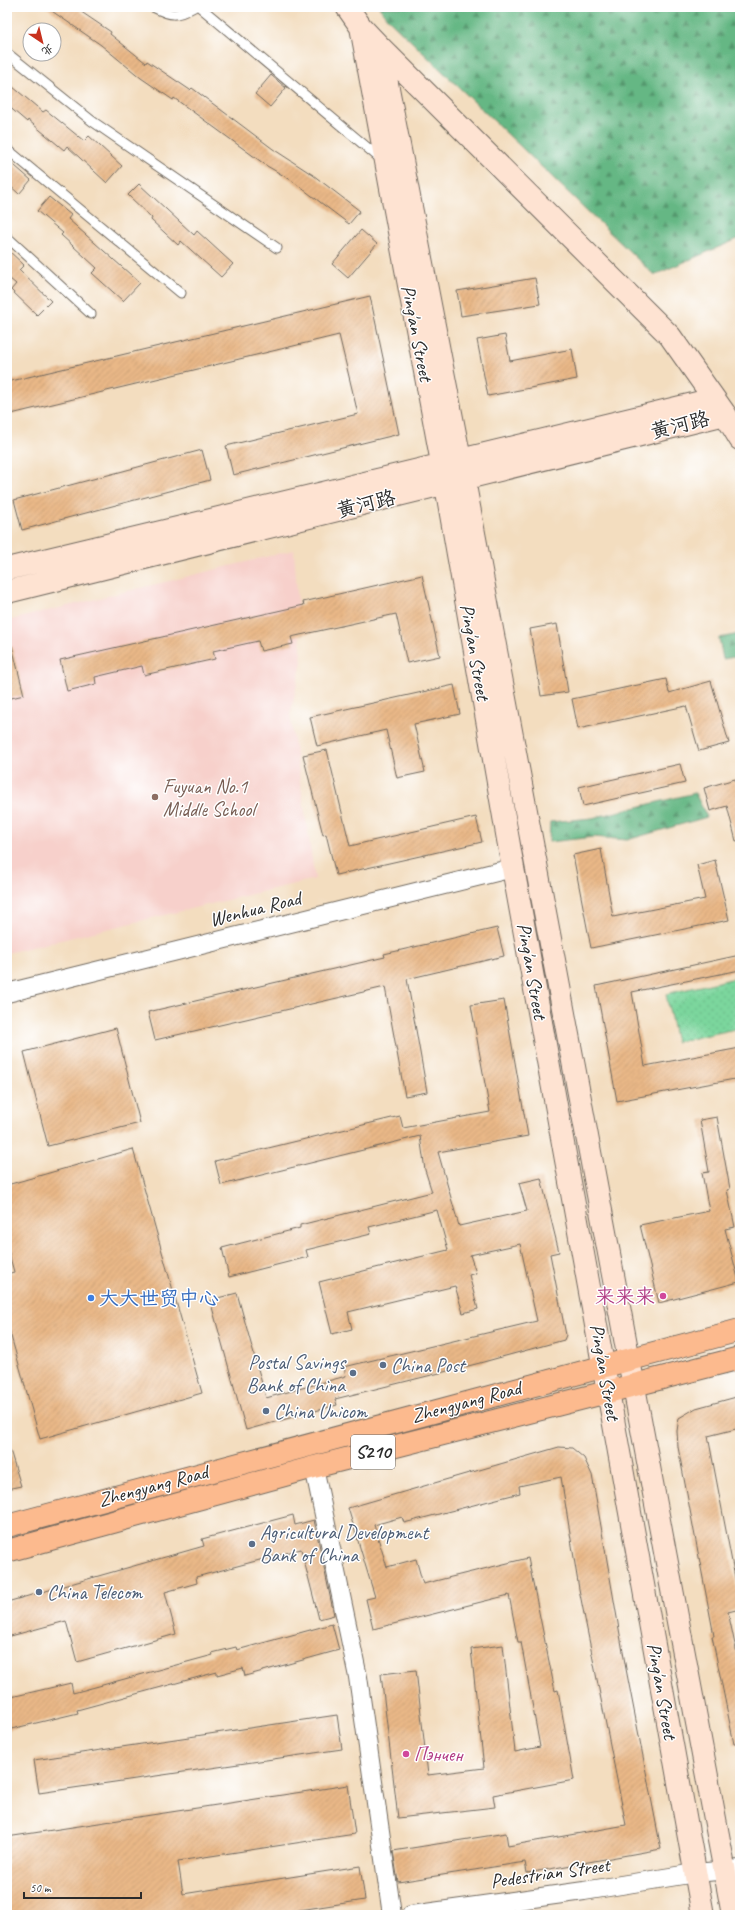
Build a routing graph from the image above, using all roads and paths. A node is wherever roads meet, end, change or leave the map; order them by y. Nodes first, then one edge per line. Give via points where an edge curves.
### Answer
1 (153, 7) edge
2 (194, 7) edge
3 (200, 7) edge
4 (347, 7) edge
5 (361, 26) junction
6 (380, 48) junction
7 (7, 53) edge
8 (7, 149) edge
9 (386, 163) junction
10 (7, 237) edge
11 (277, 248) dead end
12 (181, 293) dead end
13 (91, 314) dead end
14 (719, 406) junction
15 (740, 440) edge
16 (453, 471) junction
17 (7, 568) edge
18 (7, 592) edge
19 (513, 868) junction
20 (7, 993) edge
21 (740, 1330) edge
22 (740, 1358) edge
23 (628, 1360) junction
24 (604, 1365) junction
25 (633, 1386) junction
26 (608, 1393) junction
27 (314, 1467) junction
28 (7, 1526) edge
29 (7, 1551) edge
30 (732, 1870) edge
31 (695, 1873) junction
32 (392, 1915) edge
33 (411, 1915) edge
34 (703, 1915) edge
35 (733, 1915) edge

1 - 2 lane via 168,15 184,13
3 - 9 lane
4 - 5 main road
5 - 6 main road
5 - 9 main road, Ping'an Street
6 - 14 main road via 670,336
6 - 16 main road, Ping'an Street
7 - 11 lane via 92,121
8 - 12 lane
9 - 16 main road, Ping'an Street
10 - 13 lane
14 - 15 main road
14 - 16 main road, 黄河路
16 - 17 main road, 黄河路
16 - 18 main road, 黄河路
16 - 19 main road, Ping'an Street
16 - 23 main road, Ping'an Street
19 - 20 street, Wenhua Road
19 - 24 main road, Ping'an Street
21 - 23 main road, Zhengyang Road
22 - 25 main road, Zhengyang Road / S210
23 - 24 main road, Zhengyang Road
23 - 25 main road, Ping'an Street
24 - 26 main road, Ping'an Street
24 - 28 main road, Zhengyang Road
25 - 26 main road, Zhengyang Road / S210
25 - 30 main road, Ping'an Street
26 - 27 main road, Zhengyang Road / S210
26 - 31 main road, Ping'an Street
27 - 29 main road, Zhengyang Road / S210
27 - 32 street via 358,1677
30 - 31 street, Pedestrian Street
30 - 35 main road, Ping'an Street
31 - 33 street, Pedestrian Street
31 - 34 main road, Ping'an Street

